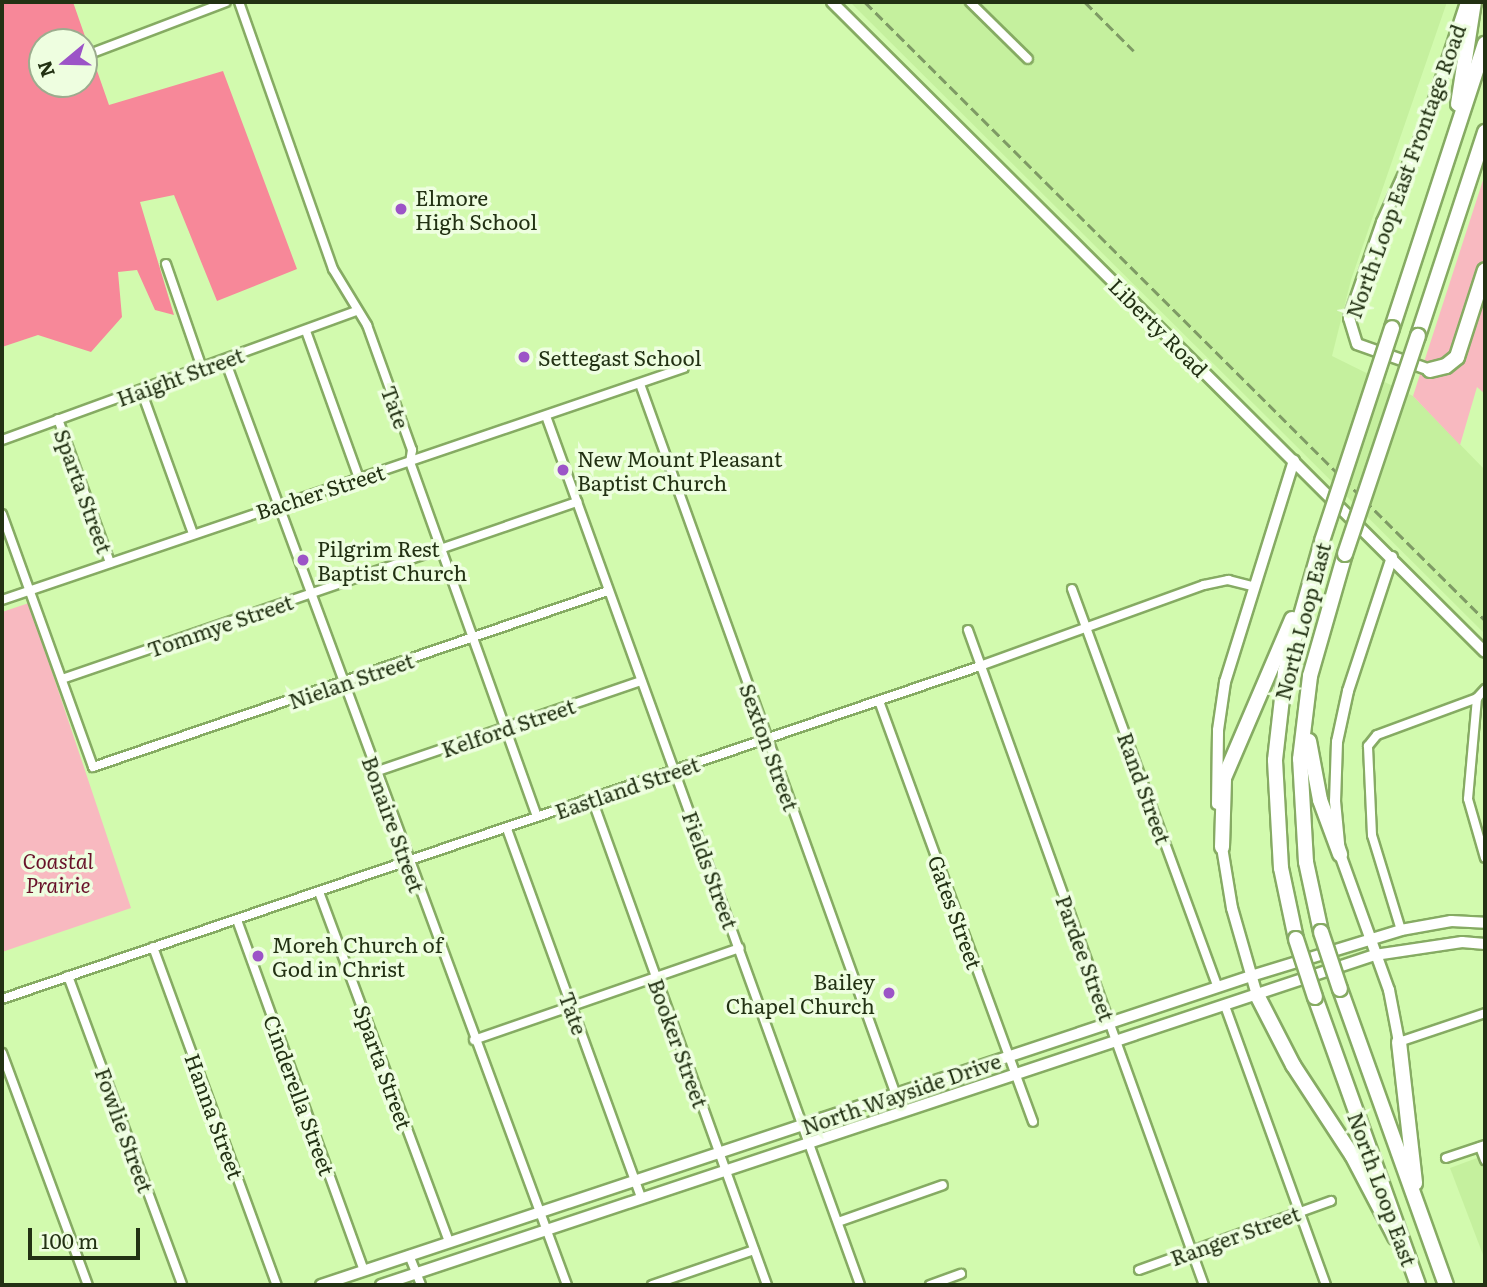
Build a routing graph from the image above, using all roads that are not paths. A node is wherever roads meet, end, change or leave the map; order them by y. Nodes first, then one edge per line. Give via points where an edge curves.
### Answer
1 (226, 2) edge
2 (239, 2) edge
3 (832, 2) edge
4 (970, 2) edge
5 (1466, 2) edge
6 (1474, 2) edge
7 (1485, 44) edge
8 (98, 51) edge
9 (1028, 59) dead end
10 (1485, 132) edge
11 (1452, 144) junction
12 (166, 264) dead end
13 (1485, 270) edge
14 (357, 311) junction
15 (306, 331) junction
16 (225, 360) junction
17 (202, 368) junction
18 (684, 368) dead end
19 (1430, 370) joint
20 (640, 384) junction
21 (141, 390) junction
22 (546, 415) junction
23 (58, 419) junction
24 (2, 440) edge
25 (410, 461) junction
26 (1294, 461) junction
27 (359, 478) junction
28 (577, 502) junction
29 (278, 505) junction
30 (2, 514) edge
31 (193, 534) junction
32 (442, 549) junction
33 (1392, 557) junction
34 (110, 563) junction
35 (1252, 586) junction
36 (1072, 589) dead end
37 (1306, 589) junction
38 (30, 590) junction
39 (608, 591) junction
40 (310, 595) junction
41 (2, 600) edge
42 (1086, 628) junction
43 (968, 630) dead end
44 (474, 638) junction
45 (1485, 652) edge
46 (980, 666) junction
47 (1311, 676) junction
48 (62, 679) junction
49 (641, 681) junction
50 (342, 683) junction
51 (1485, 689) edge
52 (1477, 698) junction
53 (879, 701) junction
54 (505, 727) junction
55 (768, 740) junction
56 (674, 770) junction
57 (375, 772) junction
58 (592, 799) junction
59 (537, 817) junction
60 (507, 829) junction
61 (1222, 847) junction
62 (1340, 854) junction
63 (1485, 858) edge
64 (408, 861) junction
65 (319, 892) junction
66 (237, 920) junction
67 (1485, 923) edge
68 (1401, 930) junction
69 (1370, 939) junction
70 (1485, 944) edge
71 (153, 947) junction
72 (740, 948) junction
73 (1376, 955) junction
74 (1251, 975) junction
75 (68, 976) junction
76 (655, 976) junction
77 (1218, 987) junction
78 (1257, 995) junction
79 (2, 999) edge
80 (572, 1006) junction
81 (1225, 1006) junction
82 (1485, 1013) edge
83 (1110, 1023) junction
84 (474, 1040) junction
85 (1116, 1041) junction
86 (1399, 1042) junction
87 (2, 1053) edge
88 (1009, 1057) junction
89 (1014, 1071) junction
90 (895, 1095) junction
91 (901, 1110) junction
92 (1033, 1122) dead end
93 (801, 1127) junction
94 (807, 1141) junction
95 (1483, 1146) edge
96 (719, 1154) junction
97 (1446, 1158) dead end
98 (1485, 1160) edge
99 (724, 1169) junction
100 (634, 1179) junction
101 (943, 1185) dead end
102 (641, 1198) junction
103 (1331, 1201) dead end
104 (1419, 1205) junction
105 (538, 1212) junction
106 (1299, 1212) junction
107 (838, 1222) junction
108 (546, 1229) junction
109 (449, 1242) junction
110 (1404, 1247) junction
111 (754, 1250) junction
112 (1192, 1250) junction
113 (409, 1255) junction
114 (1139, 1270) dead end
115 (364, 1271) junction
116 (416, 1273) junction
117 (961, 1274) dead end
118 (88, 1285) edge
119 (182, 1285) edge
120 (276, 1285) edge
121 (321, 1285) edge
122 (381, 1285) edge
123 (421, 1285) edge
124 (567, 1285) edge
125 (652, 1285) edge
126 (767, 1285) edge
127 (860, 1285) edge
128 (929, 1285) edge
129 (1205, 1285) edge
130 (1326, 1285) edge
131 (1418, 1285) edge
132 (1446, 1285) edge

1 - 8 street
2 - 14 street, Tate via 334,269
3 - 26 main road, Liberty Road
4 - 9 street
5 - 19 main road, North Loop East Frontage Road via 1423,130 1382,222 1349,318 1357,344
6 - 11 highway
7 - 11 highway, North Loop East
10 - 47 highway, North Loop East, bridge via 1345,554
11 - 37 highway, North Loop East, bridge
12 - 17 street
13 - 19 highway via 1457,357
14 - 15 street, Haight Street
14 - 25 street, Tate via 367,324 412,450
15 - 16 street, Haight Street
15 - 27 street
16 - 17 street, Haight Street
16 - 29 street, Bonaire Street
17 - 21 street, Haight Street
18 - 20 street, Bacher Street
20 - 22 street, Bacher Street
20 - 55 street, Sexton Street
21 - 23 street, Haight Street
21 - 31 street
22 - 25 street, Bacher Street
22 - 28 street, Fields Street
23 - 24 street, Haight Street
23 - 34 street, Sparta Street
25 - 27 street, Bacher Street
25 - 32 street, Tate
26 - 33 main road, Liberty Road
26 - 35 main road
27 - 29 street, Bacher Street
28 - 32 street, Tommye Street
28 - 39 street, Fields Street
29 - 31 street, Bacher Street
29 - 40 street, Bonaire Street
30 - 38 street
31 - 34 street, Bacher Street
32 - 40 street, Tommye Street
32 - 44 street, Tate
33 - 45 main road, Liberty Road
33 - 62 main road via 1348,691 1337,742 1335,801
34 - 38 street, Bacher Street
35 - 42 street, Eastland Street via 1228,580 1204,584
35 - 61 main road via 1225,682 1218,730 1216,798
36 - 42 street, Rand Street
37 - 61 highway via 1234,746 1224,778
37 - 110 highway, North Loop East, bridge via 1284,672 1275,760 1278,842 1296,939
38 - 41 street, Bacher Street
38 - 48 street
39 - 44 street, Nielan Street
39 - 49 street, Fields Street
40 - 48 street, Tommye Street
40 - 50 street, Bonaire Street
42 - 46 street, Eastland Street
42 - 77 street, Rand Street
43 - 46 street, Pardee Street
44 - 50 street, Nielan Street
44 - 54 street, Tate
46 - 53 street, Eastland Street
46 - 83 street, Pardee Street
47 - 62 highway via 1309,759
47 - 104 highway, North Loop East, bridge via 1302,719 1299,794 1306,862 1321,932
48 - 50 street, Nielan Street via 93,767
49 - 54 street, Kelford Street
49 - 56 street, Fields Street
50 - 57 street, Bonaire Street
51 - 52 street
52 - 63 street via 1468,799
52 - 68 street via 1377,735 1368,746 1372,835
53 - 55 street, Eastland Street
53 - 88 street, Gates Street
54 - 57 street, Kelford Street
54 - 59 street, Tate
55 - 56 street, Eastland Street
55 - 90 street, Sexton Street
56 - 58 street, Eastland Street
56 - 72 street, Fields Street
57 - 64 street, Bonaire Street
58 - 59 street, Eastland Street
58 - 76 street, Booker Street
59 - 60 street, Eastland Street
60 - 64 street, Eastland Street
60 - 80 street, Tate
61 - 74 main road
62 - 69 main road
64 - 65 street, Eastland Street
64 - 84 street, Bonaire Street
65 - 66 street, Eastland Street
65 - 109 street, Sparta Street
66 - 71 street, Eastland Street
66 - 115 street, Cinderella Street
67 - 68 main road, North Wayside Drive via 1451,921
68 - 69 main road, North Wayside Drive
69 - 73 main road
69 - 74 main road, North Wayside Drive
70 - 73 main road, North Wayside Drive via 1462,942
71 - 75 street, Eastland Street
71 - 120 street, Hanna Street
72 - 76 street
72 - 93 street, Fields Street
73 - 78 main road, North Wayside Drive
73 - 86 main road via 1389,990
74 - 77 main road, North Wayside Drive
74 - 78 main road
75 - 79 street, Eastland Street
75 - 119 street, Fowlie Street
76 - 80 street
76 - 96 street, Booker Street
77 - 83 main road, North Wayside Drive
78 - 81 main road, North Wayside Drive
78 - 110 highway via 1293,1065 1352,1155 1387,1227
80 - 84 street
80 - 100 street, Tate
81 - 85 main road, North Wayside Drive
81 - 106 street
82 - 86 street
83 - 85 street, Pardee Street
83 - 88 main road, North Wayside Drive
84 - 105 street, Bonaire Street
85 - 89 main road, North Wayside Drive
85 - 112 street, Pardee Street
86 - 104 highway
87 - 118 street
88 - 89 street, Gates Street
88 - 90 main road, North Wayside Drive
89 - 91 main road, North Wayside Drive
89 - 92 street, Gates Street
90 - 91 street, Sexton Street
90 - 93 main road, North Wayside Drive
91 - 94 main road, North Wayside Drive
93 - 94 street, Fields Street
93 - 96 main road, North Wayside Drive
94 - 99 main road, North Wayside Drive
94 - 107 street, Fields Street
95 - 97 street
95 - 98 street
96 - 99 street, Booker Street
96 - 100 main road, North Wayside Drive
99 - 102 main road, North Wayside Drive
99 - 111 street, Booker Street
100 - 102 street, Tate
100 - 105 main road, North Wayside Drive
101 - 107 street
102 - 108 main road, North Wayside Drive
103 - 106 street, Ranger Street
104 - 132 highway, North Loop East
105 - 108 street, Bonaire Street
105 - 109 main road, North Wayside Drive
106 - 112 street, Ranger Street
106 - 130 street
107 - 127 street, Fields Street
108 - 116 main road, North Wayside Drive
108 - 124 street, Bonaire Street
109 - 113 main road, North Wayside Drive
110 - 131 highway, North Loop East
111 - 125 street
111 - 126 street, Booker Street
112 - 114 street, Ranger Street
112 - 129 street, Pardee Street
113 - 115 main road, North Wayside Drive
113 - 116 street
115 - 121 main road, North Wayside Drive
116 - 122 main road, North Wayside Drive
116 - 123 street
117 - 128 street

